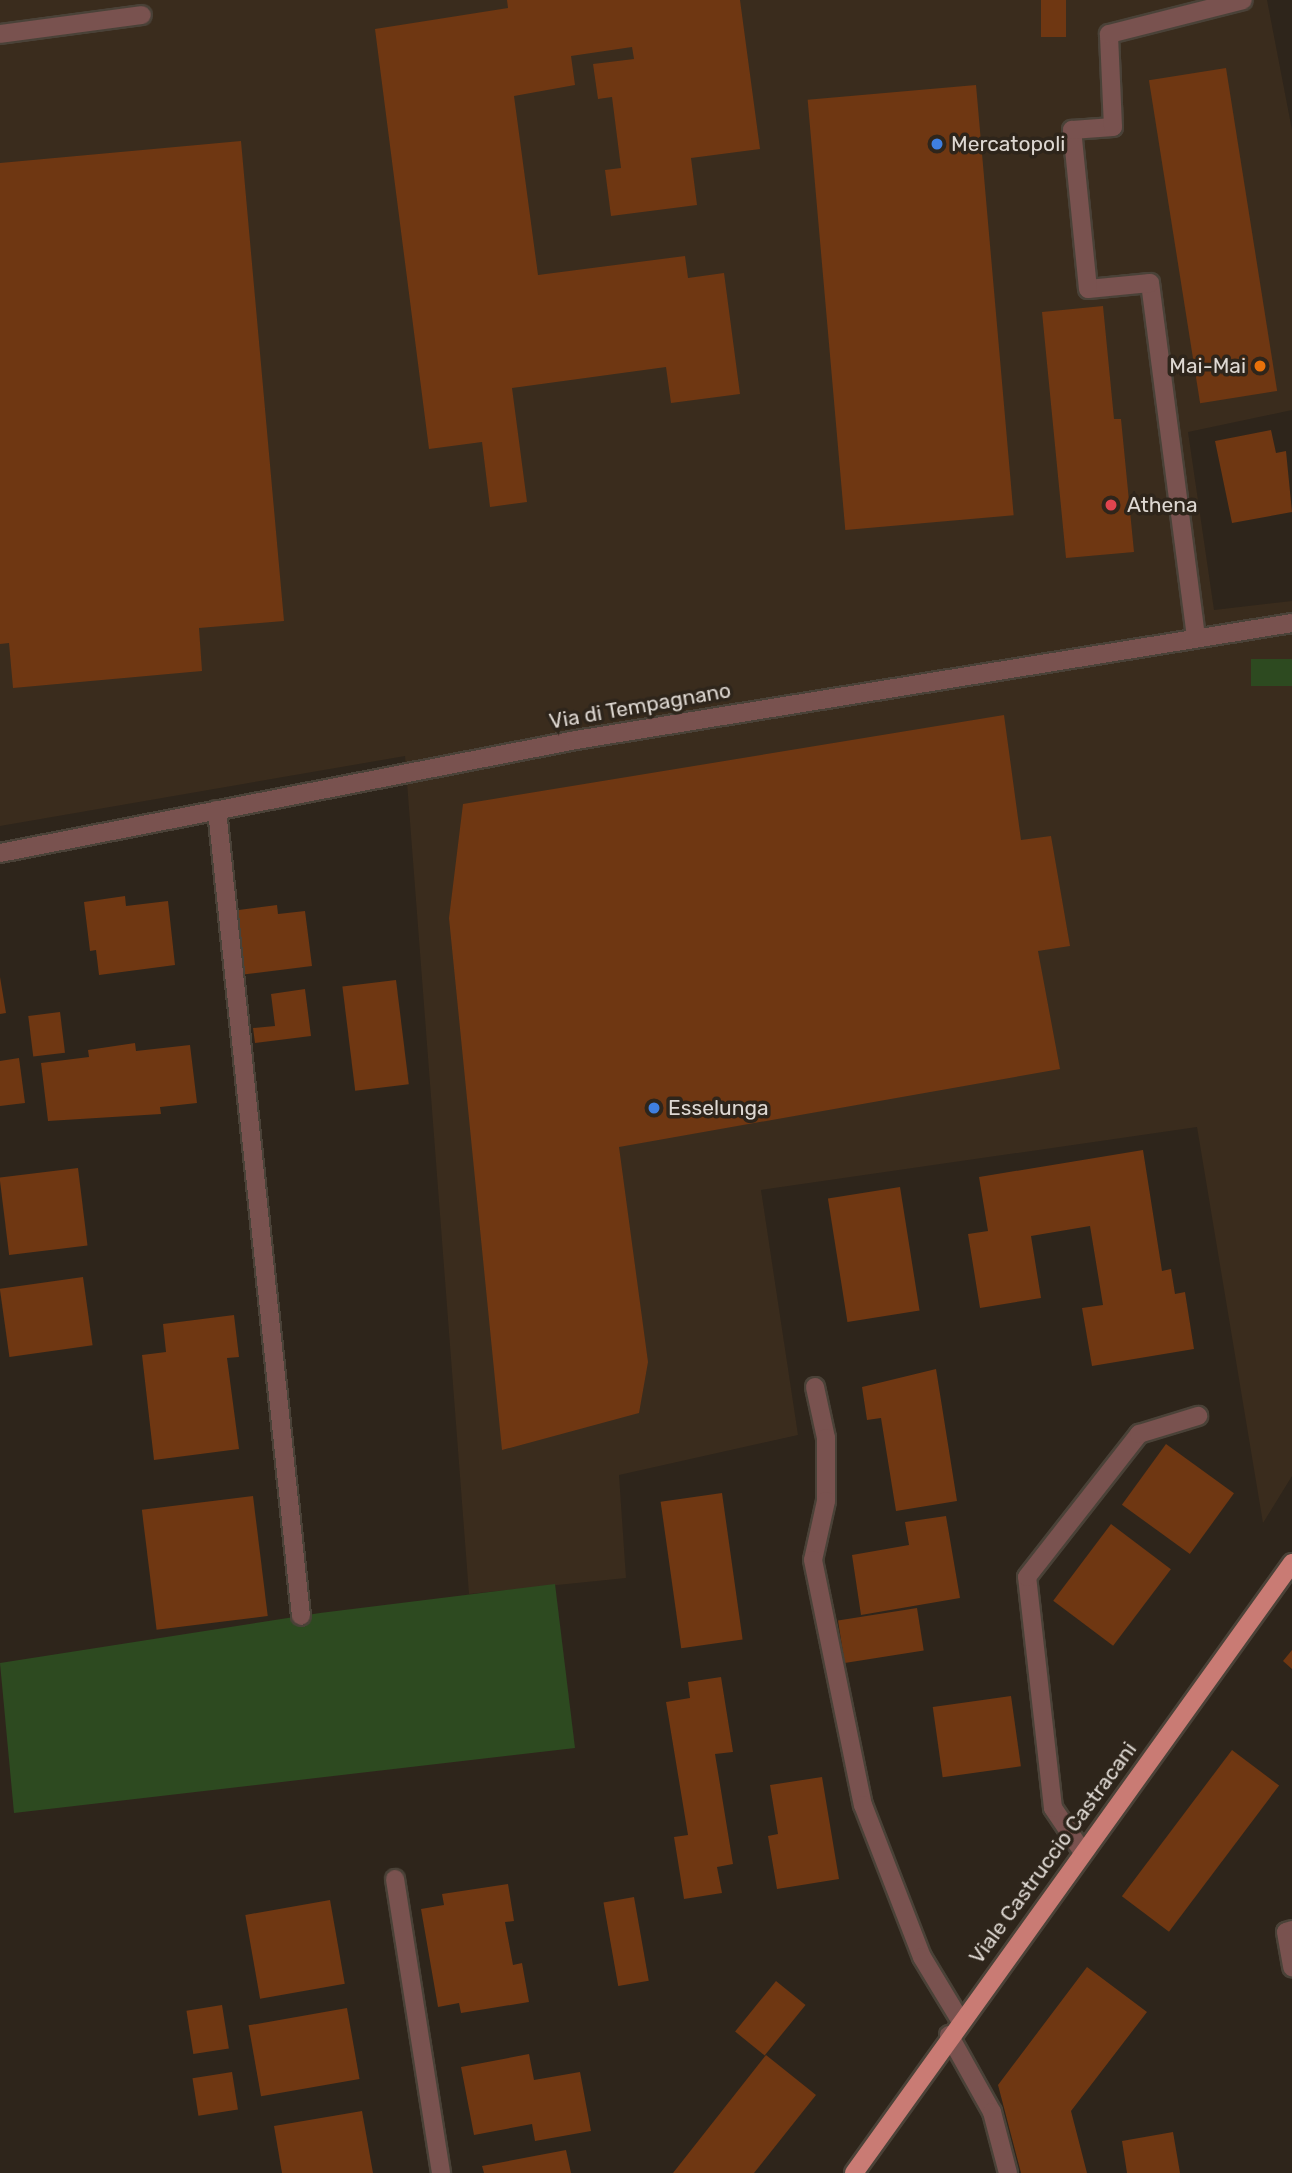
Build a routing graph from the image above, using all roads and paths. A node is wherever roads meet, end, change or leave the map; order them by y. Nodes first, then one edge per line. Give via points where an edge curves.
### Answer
1 (1243, 0) edge
2 (142, 15) dead end
3 (0, 34) edge
4 (1292, 623) edge
5 (1196, 638) junction
6 (217, 810) junction
7 (0, 853) edge
8 (816, 1387) dead end
9 (1198, 1416) dead end
10 (1292, 1563) edge
11 (301, 1616) dead end
12 (1082, 1851) junction
13 (395, 1878) dead end
14 (1292, 1930) edge
15 (1292, 1968) edge
16 (960, 2020) junction
17 (948, 2035) junction
18 (442, 2173) edge
19 (854, 2173) edge
20 (1008, 2173) edge

1 - 5 street via 1109,34 1113,127 1072,130 1088,289 1150,283
2 - 3 street
4 - 5 street, Via di Tempagnano
5 - 6 street, Via di Tempagnano via 576,740
6 - 7 street, Via di Tempagnano
6 - 11 street
8 - 16 street via 826,1437 826,1501 813,1560 863,1805 922,1956
9 - 12 street via 1139,1434 1027,1577 1054,1808
10 - 12 main road, Viale Castruccio Castracani
12 - 16 main road, Viale Castruccio Castracani
13 - 18 street
14 - 15 street via 1286,1932
16 - 17 main road, Viale Castruccio Castracani
17 - 19 main road, Viale Castruccio Castracani
17 - 20 street via 992,2112

